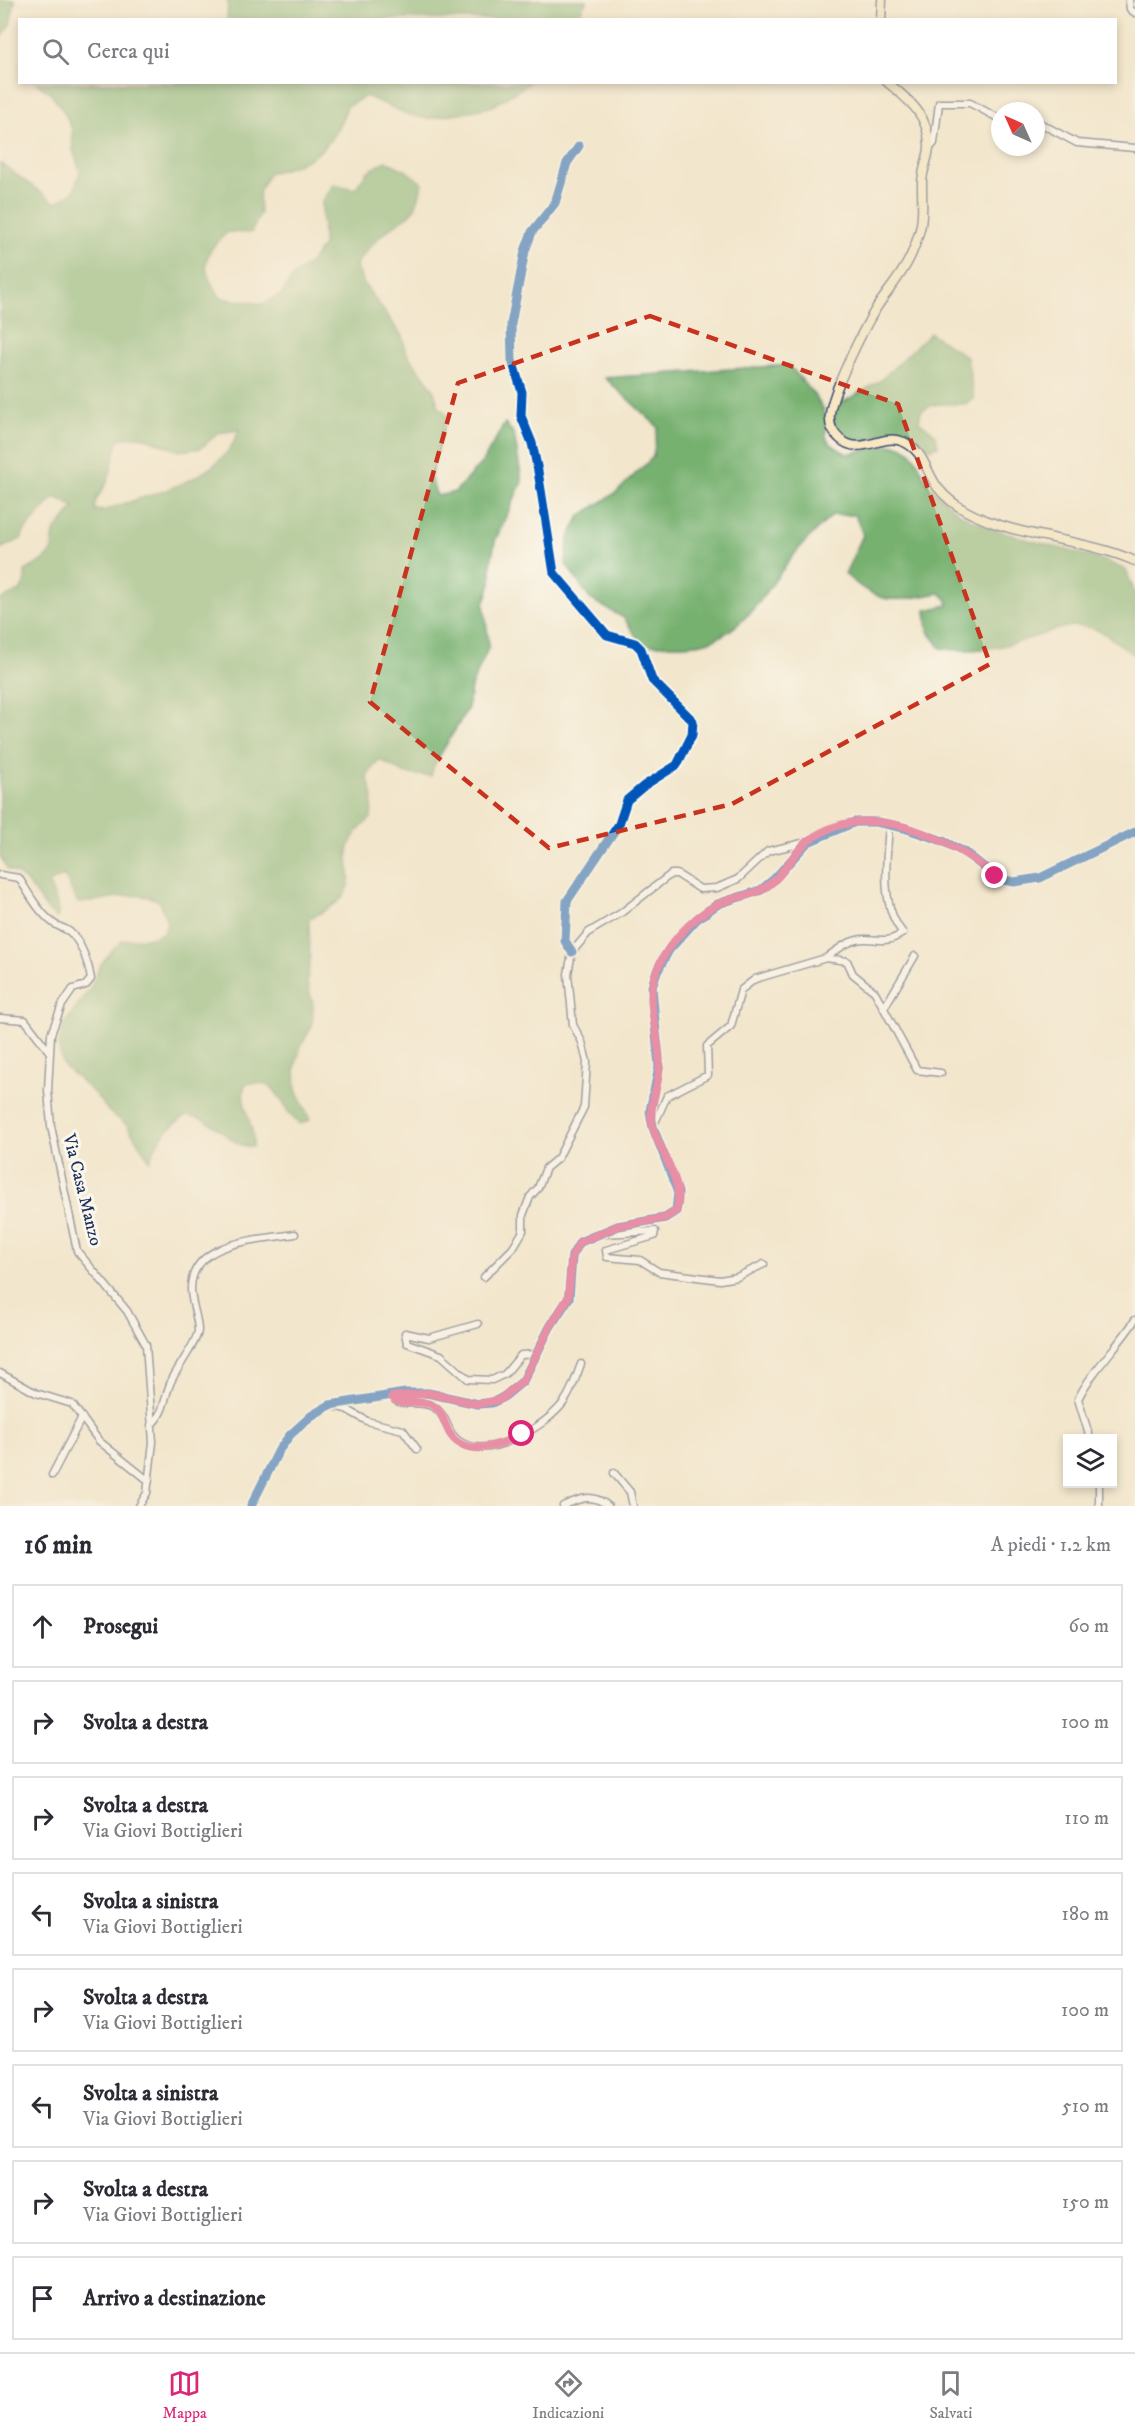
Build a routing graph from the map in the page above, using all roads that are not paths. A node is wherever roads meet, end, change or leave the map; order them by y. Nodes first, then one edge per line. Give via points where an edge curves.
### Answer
1 (882, 0) edge
2 (1129, 0) edge
3 (1135, 13) edge
4 (881, 18) edge
5 (890, 84) edge
6 (991, 114) edge
7 (1045, 126) edge
8 (579, 147) dead end
9 (1135, 148) edge
10 (929, 149) junction
11 (1135, 561) edge
12 (890, 825) junction
13 (1135, 832) edge
14 (808, 842) junction
15 (0, 876) edge
16 (572, 952) junction
17 (915, 956) dead end
18 (826, 958) junction
19 (884, 1008) junction
20 (0, 1018) edge
21 (49, 1050) junction
22 (941, 1073) dead end
23 (653, 1127) junction
24 (295, 1234) dead end
25 (591, 1235) junction
26 (764, 1264) dead end
27 (484, 1277) dead end
28 (1135, 1320) edge
29 (478, 1324) dead end
30 (536, 1354) junction
31 (582, 1364) dead end
32 (0, 1373) edge
33 (392, 1397) junction
34 (330, 1405) junction
35 (82, 1417) junction
36 (151, 1425) junction
37 (1089, 1434) edge
38 (417, 1449) dead end
39 (614, 1473) dead end
40 (52, 1475) dead end
41 (148, 1481) junction
42 (1099, 1488) edge
43 (139, 1506) edge
44 (251, 1506) edge
45 (563, 1506) edge
46 (608, 1506) edge
47 (633, 1506) edge
48 (1099, 1506) edge

1 - 4 street
2 - 3 street
5 - 10 street via 919,111
6 - 10 street via 970,103 939,103 934,143
7 - 9 street via 1077,143
8 - 16 street via 567,164 555,203 532,232 525,252 511,324 512,360 522,392 521,416 538,471 555,573 607,635 635,643 641,649 652,680 693,722 692,735 678,765 627,800 619,824 567,901 565,941
10 - 11 street via 922,183 924,219 920,231 907,264 874,312 847,370 830,411 834,432 845,443 857,447 885,441 905,442 922,458 947,497 974,514 1018,530 1111,551
12 - 13 street via 948,843 999,879 1021,882 1040,878
12 - 14 street via 855,822
12 - 18 street via 886,865 890,907 903,933 881,942 865,939 844,944
14 - 16 street via 768,852 738,879 717,888 700,890 681,875 671,874 589,932
14 - 23 street via 768,885 718,904 702,915 685,929 662,961 652,992 659,1067 650,1111
15 - 21 street, Via Casa Manzo via 19,878 34,903 54,924 70,933 90,971 91,980 74,989 62,1005
16 - 27 street via 568,974 573,1025 587,1062 584,1107 558,1158 546,1168 530,1197 523,1215 524,1231
17 - 19 street
18 - 19 street via 847,961 853,974 875,992
18 - 23 street via 755,979 741,990 731,1026 707,1046 708,1075 667,1096
19 - 22 street via 917,1070
20 - 21 street via 25,1020
21 - 36 street, Via Casa Manzo via 51,1126 77,1251 128,1311 146,1345
23 - 25 street via 678,1193 676,1211 665,1218
24 - 36 street, Via Casa Manzo via 224,1247 196,1266 191,1288 198,1333 170,1384 159,1417
25 - 26 street via 654,1230 654,1236 606,1250 607,1257 640,1260 659,1272 720,1280
25 - 30 street via 576,1248 568,1298
28 - 37 street via 1091,1375 1078,1399
29 - 30 street via 429,1338 405,1333 407,1343 441,1355 468,1379 492,1380 505,1374 521,1355
30 - 33 street via 523,1381 492,1402 478,1404 428,1393
31 - 33 street via 558,1408 513,1440 488,1447 468,1446 452,1437 442,1413 433,1406 423,1402 402,1403
32 - 35 street via 36,1393 68,1401
33 - 34 street
34 - 38 street via 403,1430
34 - 44 street via 290,1435
35 - 40 street
35 - 41 street via 99,1441
36 - 41 street, Via Casa Manzo
39 - 47 street via 630,1492
41 - 43 street, Via Casa Manzo
42 - 48 street
45 - 46 street via 591,1497

